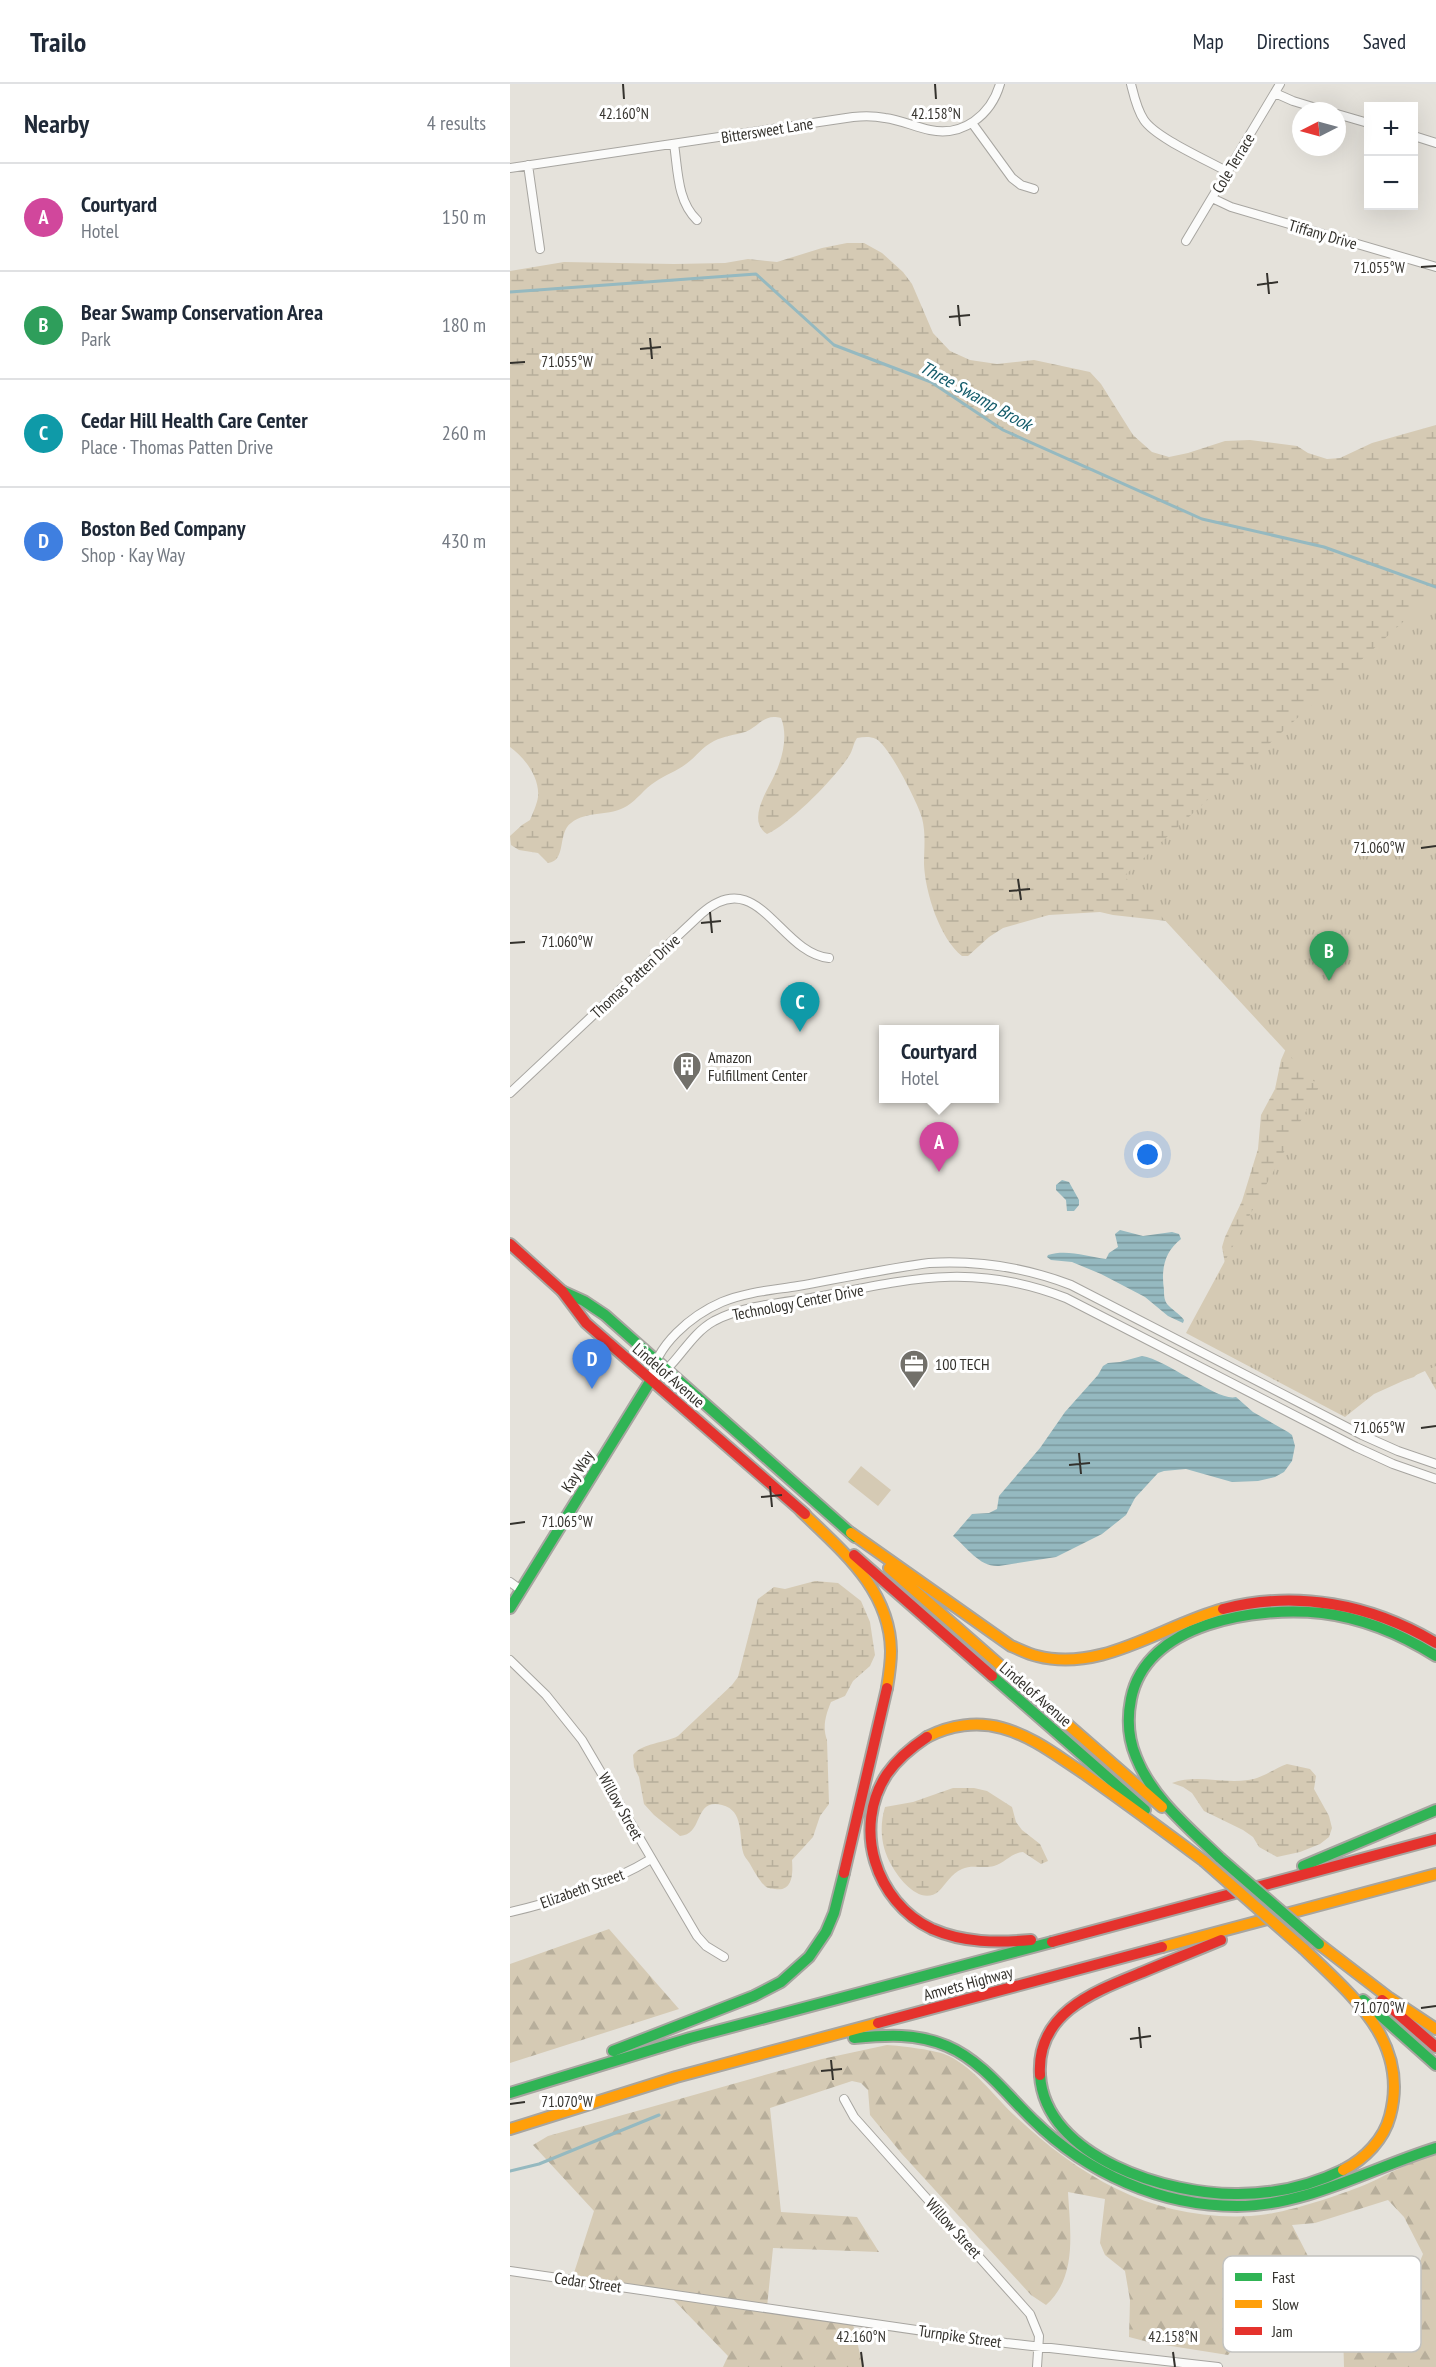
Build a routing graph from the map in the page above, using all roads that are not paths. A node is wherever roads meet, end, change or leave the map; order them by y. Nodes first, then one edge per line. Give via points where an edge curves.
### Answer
1 (1000, 84) edge
2 (1131, 84) edge
3 (1280, 84) edge
4 (1275, 93) junction
5 (1296, 102) edge
6 (1346, 117) edge
7 (1364, 122) edge
8 (972, 123) junction
9 (1418, 138) edge
10 (1436, 143) edge
11 (674, 144) junction
12 (528, 165) junction
13 (510, 168) edge
14 (1228, 172) junction
15 (1035, 189) dead end
16 (1212, 198) junction
17 (697, 220) dead end
18 (1186, 241) dead end
19 (540, 249) dead end
20 (1436, 267) edge
21 (829, 958) dead end
22 (510, 1093) edge
23 (510, 1244) edge
24 (562, 1291) junction
25 (656, 1360) junction
26 (667, 1370) junction
27 (651, 1380) junction
28 (1436, 1464) edge
29 (1436, 1479) edge
30 (801, 1511) junction
31 (851, 1533) junction
32 (510, 1582) edge
33 (521, 1590) junction
34 (510, 1608) edge
35 (1436, 1643) edge
36 (1436, 1656) edge
37 (510, 1660) edge
38 (1436, 1810) edge
39 (1436, 1839) edge
40 (1220, 1858) junction
41 (651, 1859) junction
42 (1204, 1861) junction
43 (1436, 1876) edge
44 (1226, 1895) junction
45 (1297, 1911) junction
46 (510, 1912) edge
47 (1131, 1920) junction
48 (1319, 1944) junction
49 (1304, 1949) junction
50 (724, 1957) dead end
51 (1436, 2029) edge
52 (1436, 2047) edge
53 (725, 2064) junction
54 (1436, 2064) edge
55 (510, 2092) edge
56 (844, 2099) dead end
57 (510, 2128) edge
58 (1436, 2148) edge
59 (510, 2271) edge
60 (667, 2293) joint
61 (1038, 2346) junction
62 (1037, 2367) edge
63 (1218, 2367) edge

1 - 8 street via 991,106
2 - 14 street via 1140,113 1148,124
3 - 4 street, Cole Terrace
4 - 5 street
4 - 14 street, Cole Terrace
6 - 7 street
8 - 11 street, Bittersweet Lane via 937,131 861,116
8 - 15 street via 1012,178
9 - 10 street
11 - 12 street, Bittersweet Lane
11 - 17 street via 683,200
12 - 13 street, Bittersweet Lane
12 - 19 street
14 - 16 street, Cole Terrace
16 - 18 street, Cole Terrace
16 - 20 street, Tiffany Drive via 1231,207
21 - 22 street, Thomas Patten Drive via 806,951 754,904 739,898 720,901 701,914
23 - 24 main road
24 - 25 main road, Lindelof Avenue via 591,1305
24 - 27 main road, Lindelof Avenue via 575,1311
25 - 26 main road, Lindelof Avenue
25 - 27 street, Technology Center Drive
25 - 28 street, Technology Center Drive via 677,1333 697,1316 741,1296 929,1263 993,1264 1030,1270 1071,1285 1369,1438
26 - 27 street, Technology Center Drive
26 - 29 street, Technology Center Drive via 705,1327 738,1311 930,1277 991,1278 1027,1284 1066,1298 1363,1451
26 - 31 main road, Lindelof Avenue
27 - 30 main road, Lindelof Avenue
27 - 33 main road, Kay Way
30 - 42 main road, Lindelof Avenue
30 - 55 main road via 869,1581 886,1619 891,1653 882,1714 838,1900 826,1932 801,1965 768,1990
31 - 35 main road via 1006,1642 1040,1658 1084,1660 1210,1612 1286,1600 1322,1602 1370,1612
31 - 40 main road, Lindelof Avenue
32 - 33 street
33 - 34 main road, Kay Way
36 - 40 main road via 1410,1640 1367,1623 1304,1612 1233,1618 1196,1629 1158,1650 1144,1664 1130,1694 1128,1722 1136,1757 1160,1796
37 - 41 street, Willow Street via 546,1695 582,1740
38 - 44 main road
39 - 44 main road, Amvets Highway
40 - 48 main road, Lindelof Avenue, bridge
41 - 46 street, Elizabeth Street via 617,1876
41 - 50 street, Willow Street via 697,1936
42 - 47 main road via 1071,1765 1016,1732 1002,1728 967,1725 940,1731 908,1749 884,1778 869,1821 873,1858 894,1900 918,1920 949,1936 991,1943 1055,1936
42 - 49 main road, Lindelof Avenue, bridge
43 - 45 main road, Amvets Highway
44 - 47 main road, Amvets Highway
45 - 49 main road via 1107,1986 1074,2005 1050,2031 1041,2054 1041,2090 1054,2120 1077,2142 1118,2167 1154,2182 1195,2192 1269,2192 1317,2180 1361,2160 1382,2139 1391,2120 1396,2091 1394,2068 1372,2021
45 - 53 main road, Amvets Highway
47 - 55 main road, Amvets Highway via 690,2038
48 - 51 main road
48 - 52 main road, Lindelof Avenue
49 - 54 main road, Lindelof Avenue
53 - 57 main road, Amvets Highway
53 - 58 main road via 883,2034 924,2038 944,2044 975,2062 1058,2142 1090,2165 1150,2193 1211,2205 1253,2205 1295,2198
56 - 61 street, Willow Street via 854,2117 1021,2302 1036,2324
59 - 60 street, Cedar Street
60 - 61 street, Turnpike Street
61 - 62 street, Willow Street
61 - 63 street, Turnpike Street

